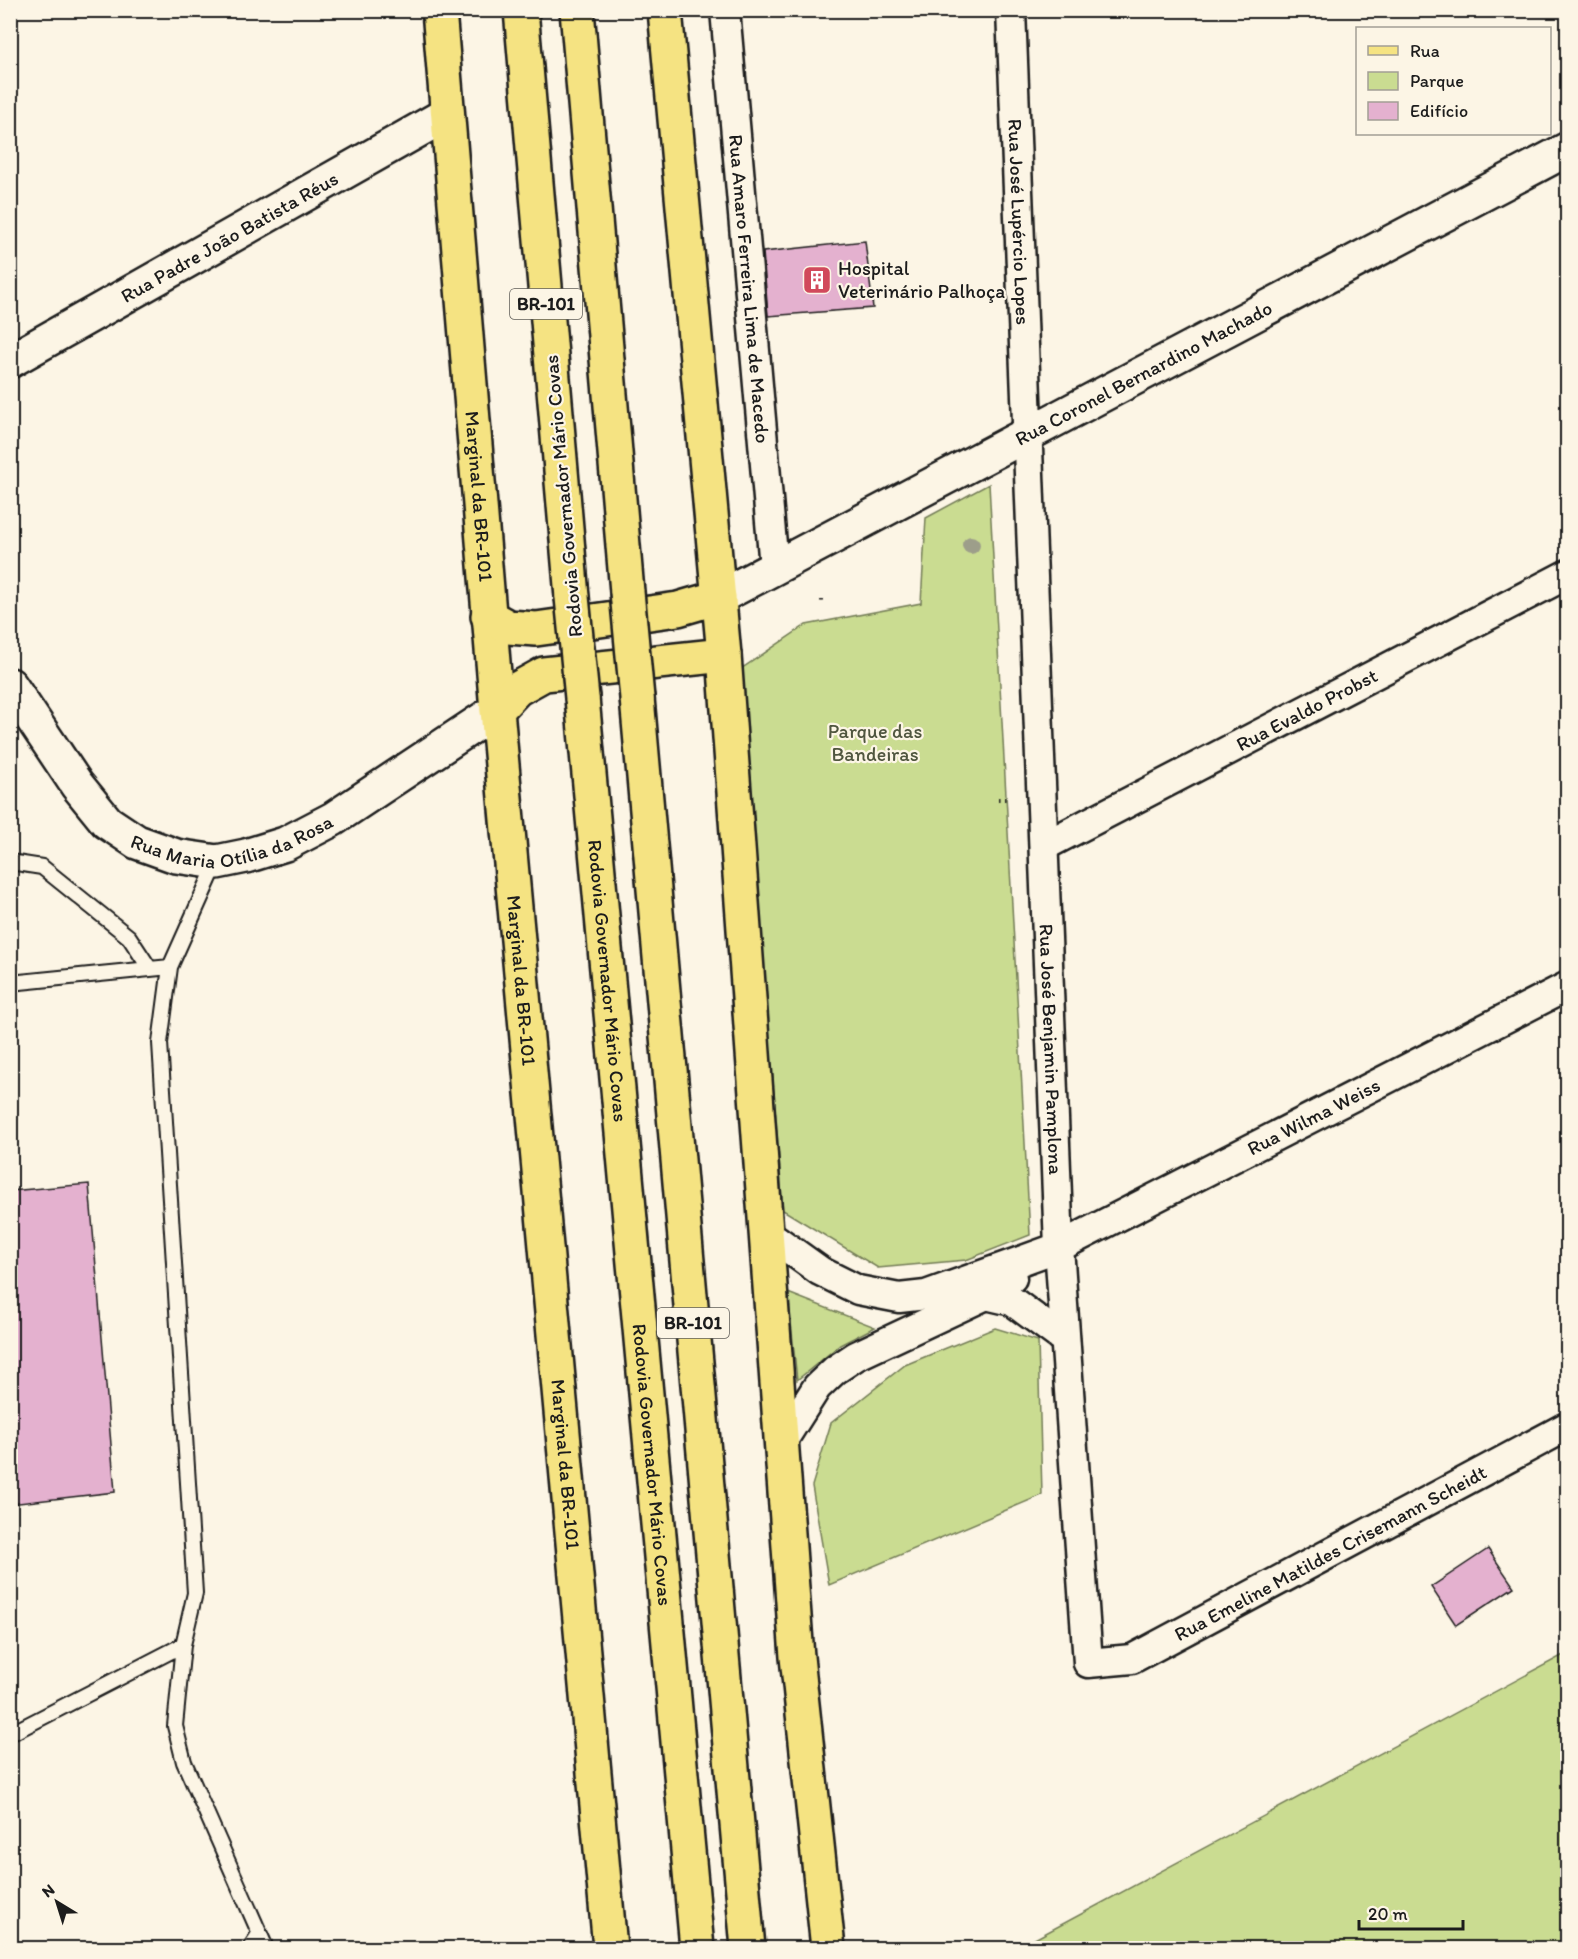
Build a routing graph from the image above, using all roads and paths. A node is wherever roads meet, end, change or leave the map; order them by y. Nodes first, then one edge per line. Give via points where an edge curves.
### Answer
1 (439, 10) edge
2 (521, 10) edge
3 (577, 10) edge
4 (665, 10) edge
5 (725, 10) edge
6 (1017, 13) edge
7 (447, 114) junction
8 (1568, 149) edge
9 (10, 360) edge
10 (1028, 434) junction
11 (774, 567) junction
12 (1568, 574) edge
13 (719, 597) junction
14 (489, 616) junction
15 (724, 655) junction
16 (10, 685) edge
17 (496, 710) junction
18 (1044, 846) junction
19 (10, 862) edge
20 (217, 862) junction
21 (170, 967) junction
22 (150, 969) junction
23 (10, 983) edge
24 (1568, 986) edge
25 (767, 1233) junction
26 (1059, 1247) junction
27 (986, 1295) junction
28 (1065, 1340) junction
29 (1568, 1426) edge
30 (782, 1442) junction
31 (183, 1645) junction
32 (1088, 1662) joint
33 (10, 1734) edge
34 (259, 1934) junction
35 (250, 1948) edge
36 (266, 1948) edge
37 (610, 1948) edge
38 (697, 1948) edge
39 (748, 1948) edge
40 (828, 1948) edge

1 - 7 main road, Marginal da BR-101
2 - 38 main road, Rodovia Governador Mário Covas / BR-101, bridge
3 - 39 main road, BR-101, bridge
4 - 13 main road
5 - 11 street, Rua Amaro Ferreira Lima de Macedo
6 - 10 street, Rua José Lupércio Lopes
7 - 9 street, Rua Padre João Batista Réus
7 - 14 main road, Marginal da BR-101
8 - 10 street, Rua Coronel Bernardino Machado
10 - 11 street, Rua Coronel Bernardino Machado
10 - 18 street, Rua José Benjamin Pamplona
11 - 13 street, Rua Coronel Bernardino Machado
12 - 18 street, Rua Evaldo Probst
13 - 14 main road via 678,609 536,629 508,627
13 - 15 main road
14 - 17 main road, Marginal da BR-101
15 - 17 main road via 544,674 517,689
15 - 25 main road
16 - 20 street, Rua Maria Otília da Rosa via 77,785 107,822 137,842 176,856
17 - 20 street, Rua Maria Otília da Rosa via 333,819 285,844
17 - 37 main road, Marginal da BR-101
18 - 26 street, Rua José Benjamin Pamplona
19 - 22 lane via 42,867 129,937
20 - 21 lane
21 - 22 lane
21 - 31 lane via 160,1043 195,1593
22 - 23 lane
24 - 26 street, Rua Wilma Weiss
25 - 26 street via 820,1271 858,1290 899,1298 936,1291
25 - 30 main road
26 - 27 street
26 - 28 street, Rua José Benjamin Pamplona
27 - 28 street via 1012,1301
27 - 30 street via 856,1356 835,1370 817,1387
28 - 32 street, Rua José Benjamin Pamplona
29 - 32 street, Rua Emeline Matildes Crisemann Scheidt via 1132,1659
30 - 40 main road via 806,1758
31 - 33 lane
31 - 34 lane via 175,1726 184,1762
34 - 35 lane
34 - 36 lane

